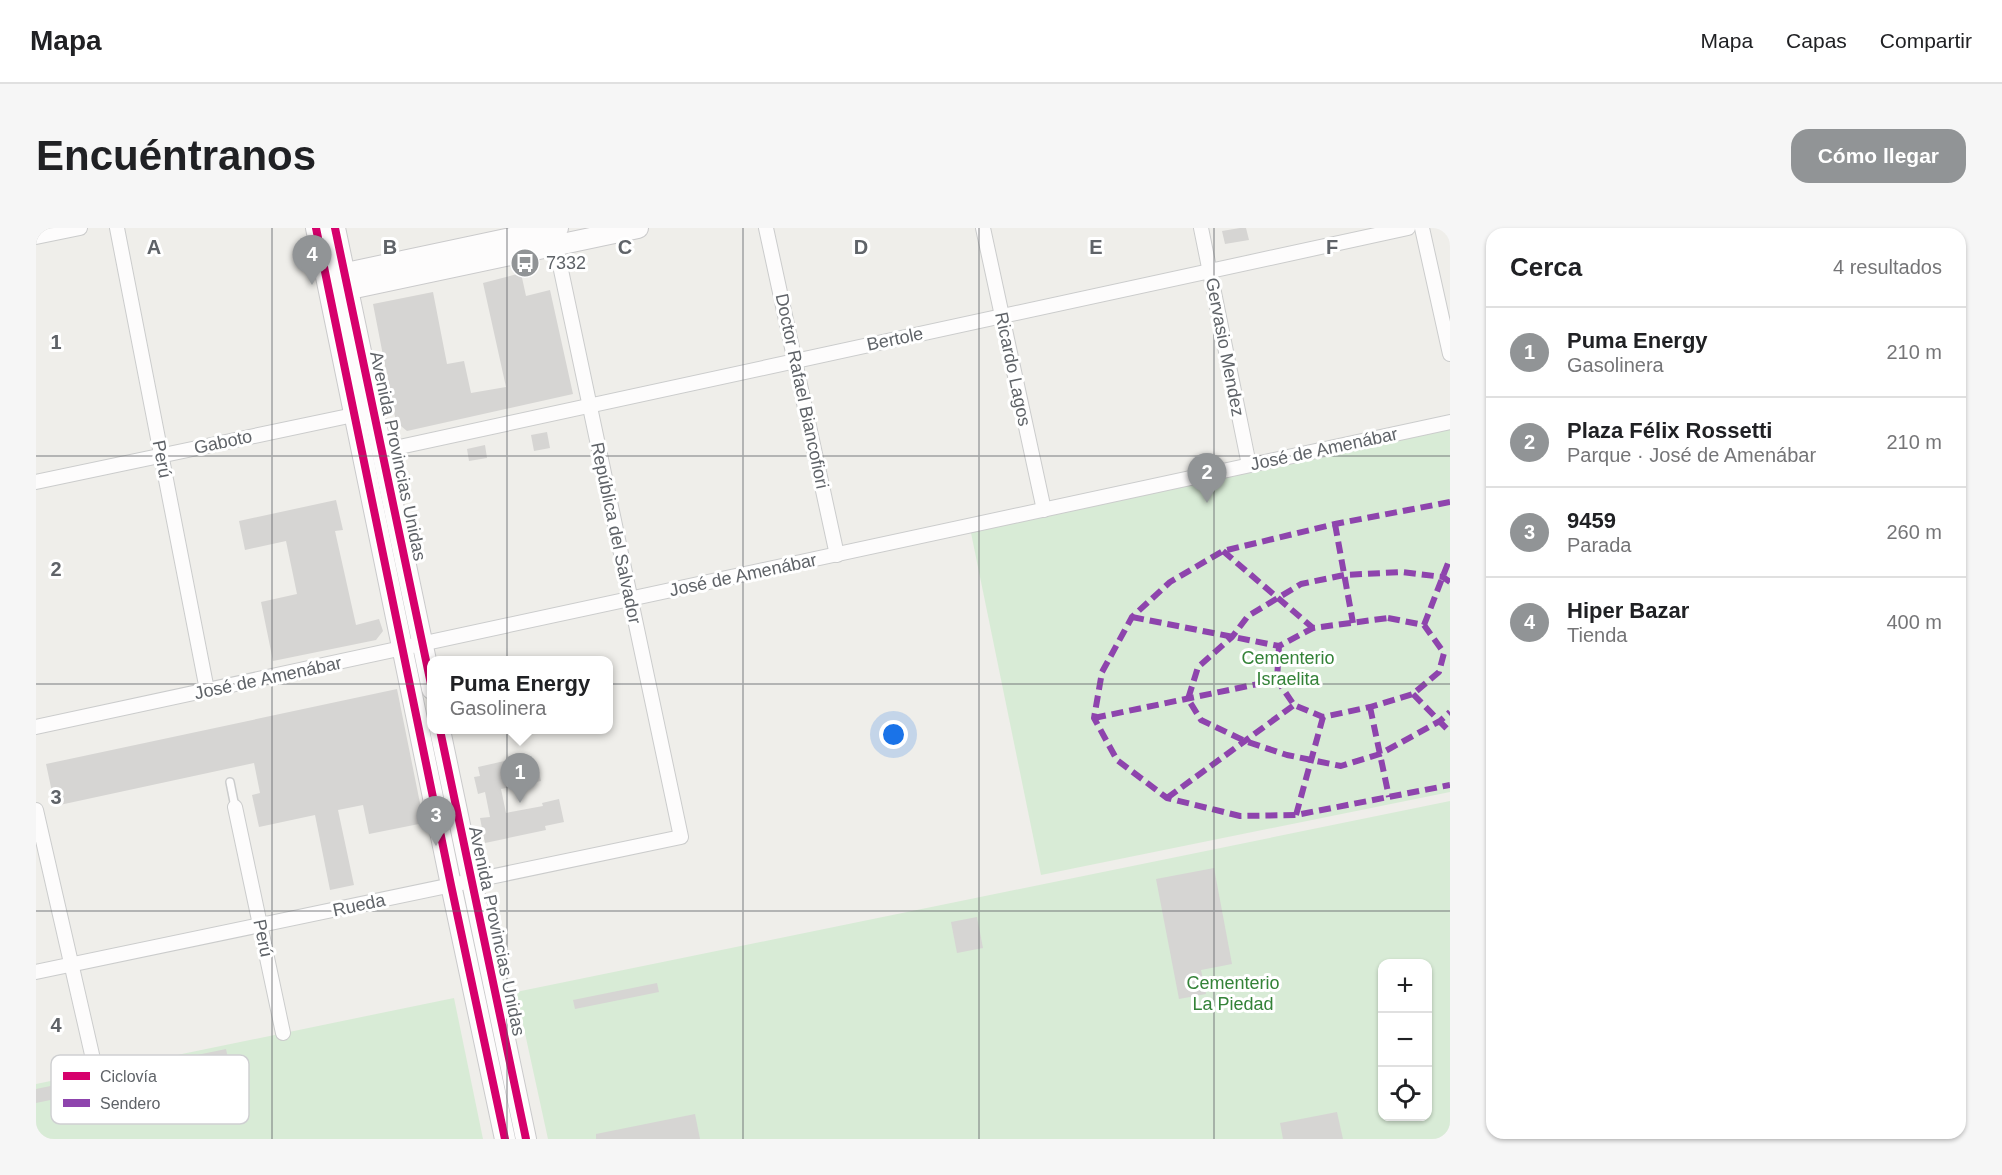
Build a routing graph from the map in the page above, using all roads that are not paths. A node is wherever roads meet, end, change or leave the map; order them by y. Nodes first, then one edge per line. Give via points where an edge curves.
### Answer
1 (80, 228) edge
2 (117, 228) edge
3 (316, 228) edge
4 (335, 228) edge
5 (638, 228) edge
6 (766, 228) edge
7 (983, 228) edge
8 (1201, 228) edge
9 (1408, 228) edge
10 (1422, 228) edge
11 (554, 233) edge
12 (36, 237) edge
13 (1210, 271) junction
14 (338, 284) junction
15 (1001, 316) junction
16 (1450, 354) edge
17 (795, 361) junction
18 (590, 406) junction
19 (364, 412) junction
20 (1450, 422) edge
21 (381, 451) junction
22 (161, 455) junction
23 (1250, 465) junction
24 (36, 482) edge
25 (1044, 510) junction
26 (837, 555) junction
27 (631, 599) junction
28 (422, 645) junction
29 (403, 649) junction
30 (427, 667) edge
31 (207, 690) junction
32 (36, 727) edge
33 (441, 734) edge
34 (230, 782) dead end
35 (235, 807) joint
36 (36, 810) edge
37 (681, 837) joint
38 (471, 881) junction
39 (451, 885) junction
40 (260, 926) junction
41 (72, 965) junction
42 (36, 972) edge
43 (283, 1033) dead end
44 (92, 1055) edge
45 (505, 1139) edge
46 (526, 1139) edge

1 - 12 street
2 - 22 street, Perú
3 - 14 main road, Avenida Provincias Unidas
4 - 14 main road, Avenida Provincias Unidas
5 - 11 main road
6 - 17 street, Doctor Rafael Biancofiori
7 - 15 street, Ricardo Lagos
8 - 13 street, Gervasio Mendez
9 - 13 street, Bertole
10 - 16 street
11 - 14 main road
11 - 18 street, República del Salvador
13 - 15 street, Bertole
13 - 23 street, Gervasio Mendez
14 - 19 main road, Avenida Provincias Unidas
15 - 17 street, Bertole
15 - 25 street, Ricardo Lagos
17 - 18 street, Bertole
17 - 26 street, Doctor Rafael Biancofiori
18 - 21 street, Bertole
18 - 27 street, República del Salvador
19 - 21 main road, Avenida Provincias Unidas
19 - 22 street, Gaboto
19 - 29 main road, Avenida Provincias Unidas
20 - 23 street, José de Amenábar
21 - 28 main road, Avenida Provincias Unidas
22 - 24 street, Gaboto
22 - 31 street, Perú
23 - 25 street, José de Amenábar
25 - 26 street, José de Amenábar
26 - 27 street, José de Amenábar
27 - 28 street, José de Amenábar
27 - 37 street, República del Salvador
28 - 29 street, José de Amenábar
28 - 30 main road, Avenida Provincias Unidas
29 - 31 street, José de Amenábar
29 - 39 main road, Avenida Provincias Unidas
31 - 32 street, José de Amenábar
33 - 38 main road, Avenida Provincias Unidas
34 - 35 lane
35 - 40 street, Perú
36 - 41 street
37 - 38 street, Rueda
38 - 39 street, Rueda
38 - 46 main road, Avenida Provincias Unidas
39 - 40 street, Rueda
39 - 45 main road, Avenida Provincias Unidas
40 - 41 street, Rueda
40 - 43 street, Perú
41 - 42 street, Rueda
41 - 44 street

